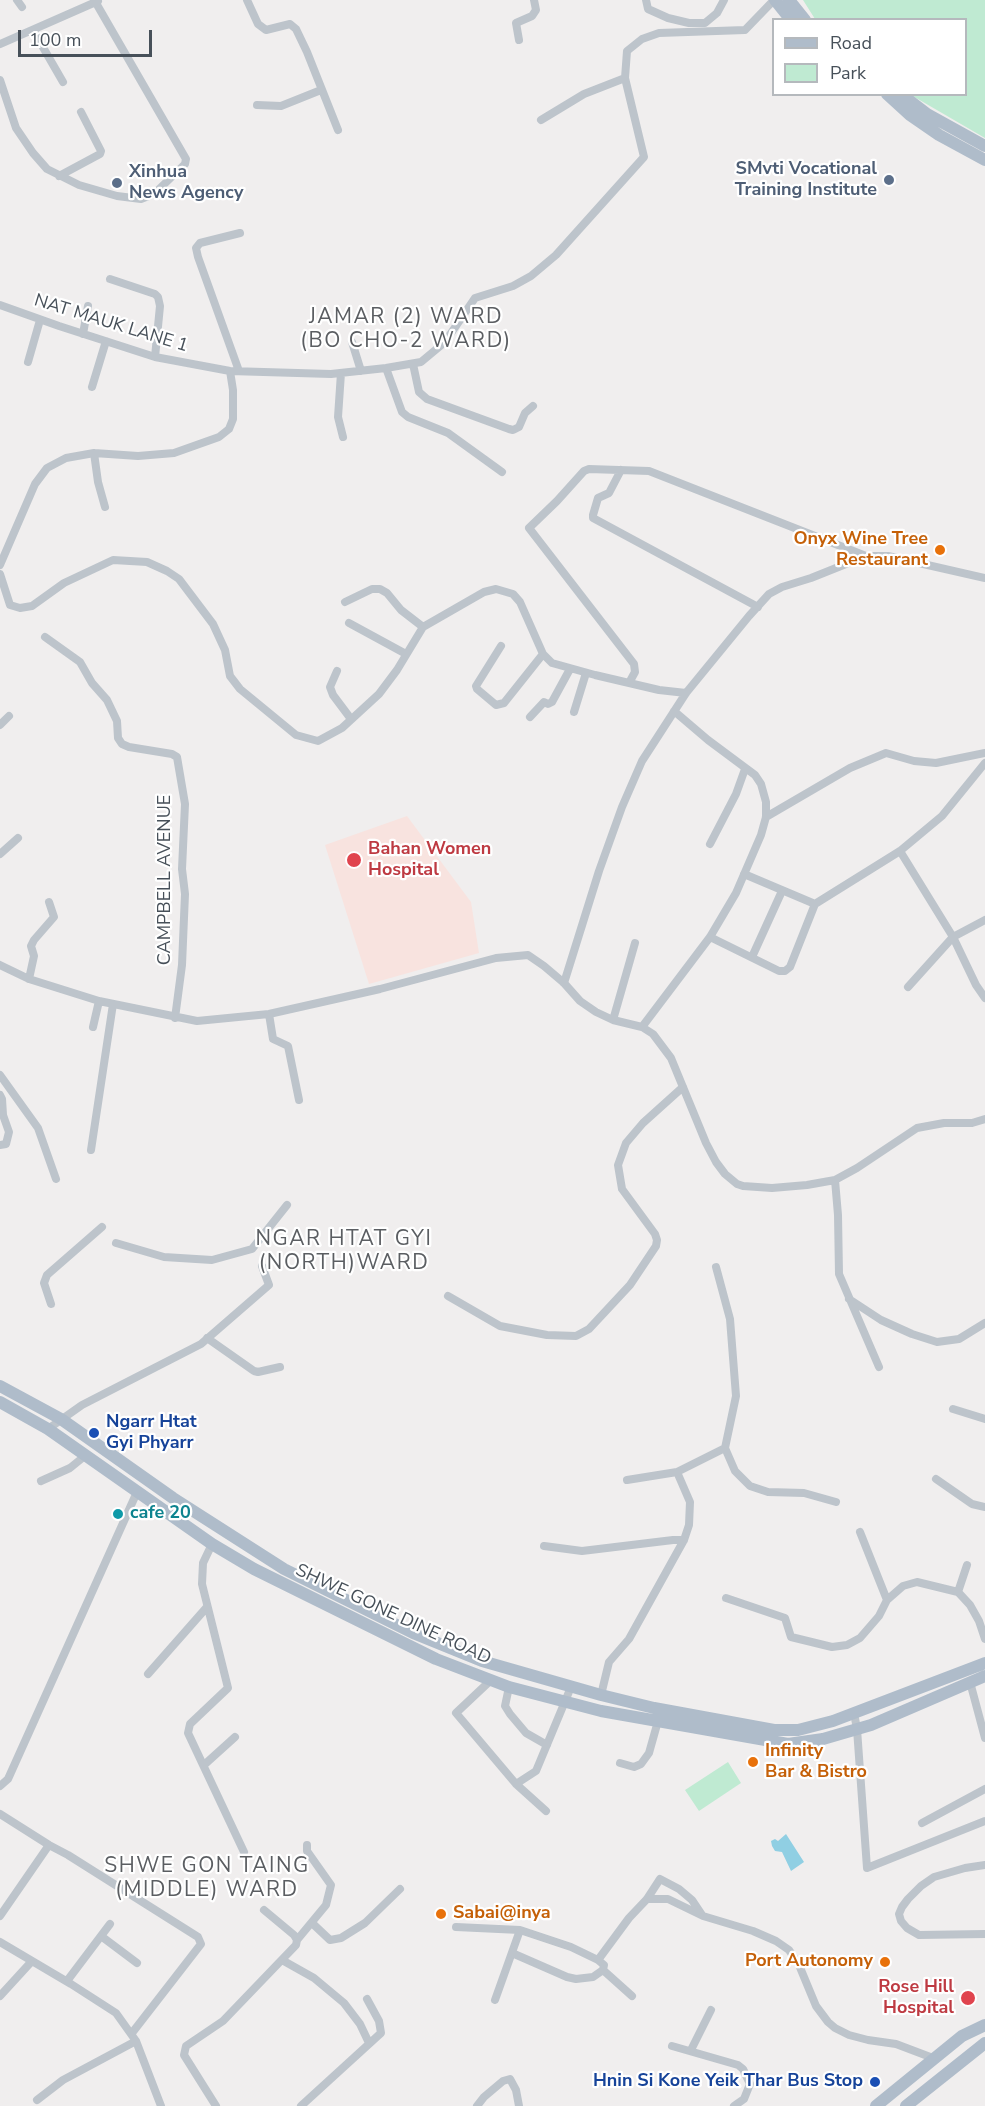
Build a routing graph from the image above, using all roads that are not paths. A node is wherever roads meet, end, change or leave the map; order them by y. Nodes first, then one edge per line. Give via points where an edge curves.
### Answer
1 (247, 0) edge
2 (534, 0) edge
3 (646, 0) edge
4 (724, 0) edge
5 (774, 0) edge
6 (789, 0) edge
7 (98, 1) edge
8 (789, 18) edge
9 (803, 18) edge
10 (33, 30) junction
11 (519, 40) dead end
12 (0, 44) edge
13 (626, 78) junction
14 (0, 80) edge
15 (63, 82) dead end
16 (321, 90) junction
17 (890, 96) edge
18 (904, 96) edge
19 (257, 105) dead end
20 (81, 112) dead end
21 (541, 120) dead end
22 (338, 130) dead end
23 (984, 152) edge
24 (59, 176) junction
25 (240, 232) dead end
26 (110, 279) dead end
27 (0, 305) edge
28 (88, 306) dead end
29 (40, 320) junction
30 (83, 334) junction
31 (106, 341) junction
32 (352, 342) dead end
33 (155, 357) junction
34 (28, 362) dead end
35 (413, 364) junction
36 (386, 368) junction
37 (230, 370) junction
38 (239, 371) junction
39 (361, 371) junction
40 (340, 373) junction
41 (92, 387) dead end
42 (533, 406) dead end
43 (343, 437) dead end
44 (94, 453) junction
45 (621, 470) junction
46 (502, 472) dead end
47 (105, 507) dead end
48 (866, 556) junction
49 (0, 565) edge
50 (0, 574) edge
51 (985, 578) edge
52 (345, 602) dead end
53 (758, 607) junction
54 (349, 623) dead end
55 (423, 627) junction
56 (45, 637) dead end
57 (501, 646) dead end
58 (406, 654) junction
59 (543, 654) junction
60 (570, 669) junction
61 (337, 671) dead end
62 (586, 673) junction
63 (628, 683) junction
64 (686, 693) junction
65 (674, 711) junction
66 (574, 712) dead end
67 (9, 716) dead end
68 (530, 717) dead end
69 (351, 719) junction
70 (0, 725) edge
71 (985, 753) edge
72 (985, 763) edge
73 (745, 769) junction
74 (766, 817) junction
75 (18, 838) dead end
76 (710, 844) dead end
77 (900, 851) junction
78 (0, 854) edge
79 (744, 874) junction
80 (782, 891) junction
81 (49, 902) dead end
82 (815, 904) junction
83 (985, 920) edge
84 (710, 937) junction
85 (952, 937) junction
86 (635, 943) dead end
87 (752, 957) junction
88 (0, 964) edge
89 (29, 979) junction
90 (564, 983) junction
91 (908, 987) dead end
92 (985, 998) edge
93 (99, 1001) junction
94 (112, 1004) junction
95 (268, 1014) junction
96 (175, 1018) junction
97 (613, 1020) junction
98 (93, 1027) dead end
99 (642, 1027) junction
100 (0, 1075) edge
101 (683, 1087) junction
102 (0, 1095) edge
103 (299, 1100) dead end
104 (985, 1119) edge
105 (0, 1145) edge
106 (91, 1150) dead end
107 (56, 1179) dead end
108 (835, 1180) junction
109 (287, 1205) dead end
110 (102, 1227) dead end
111 (116, 1243) dead end
112 (262, 1266) dead end
113 (716, 1267) dead end
114 (448, 1296) dead end
115 (848, 1298) junction
116 (51, 1304) dead end
117 (985, 1323) edge
118 (207, 1338) junction
119 (279, 1367) dead end
120 (879, 1367) dead end
121 (0, 1386) edge
122 (0, 1402) edge
123 (953, 1409) dead end
124 (61, 1419) junction
125 (985, 1419) edge
126 (48, 1429) junction
127 (725, 1448) junction
128 (86, 1455) junction
129 (677, 1472) junction
130 (936, 1479) dead end
131 (627, 1480) dead end
132 (41, 1481) dead end
133 (137, 1492) junction
134 (836, 1502) dead end
135 (985, 1507) edge
136 (861, 1532) dead end
137 (684, 1540) junction
138 (212, 1544) junction
139 (544, 1546) dead end
140 (967, 1565) dead end
141 (958, 1592) junction
142 (726, 1598) dead end
143 (886, 1600) junction
144 (207, 1607) junction
145 (985, 1639) edge
146 (985, 1662) edge
147 (148, 1674) dead end
148 (985, 1676) edge
149 (490, 1681) junction
150 (970, 1682) junction
151 (509, 1687) junction
152 (571, 1687) junction
153 (601, 1695) junction
154 (565, 1702) junction
155 (854, 1713) junction
156 (658, 1721) junction
157 (857, 1729) junction
158 (235, 1737) dead end
159 (985, 1738) edge
160 (547, 1745) junction
161 (620, 1763) dead end
162 (204, 1765) junction
163 (516, 1784) junction
164 (0, 1786) edge
165 (985, 1789) edge
166 (546, 1811) dead end
167 (0, 1814) edge
168 (985, 1821) edge
169 (922, 1823) dead end
170 (49, 1845) junction
171 (307, 1845) dead end
172 (244, 1852) dead end
173 (985, 1865) edge
174 (400, 1889) dead end
175 (647, 1899) junction
176 (264, 1910) dead end
177 (0, 1916) edge
178 (703, 1916) junction
179 (312, 1923) junction
180 (110, 1924) dead end
181 (456, 1927) dead end
182 (520, 1930) junction
183 (985, 1934) edge
184 (101, 1936) junction
185 (297, 1940) junction
186 (0, 1942) edge
187 (513, 1953) junction
188 (282, 1960) junction
189 (598, 1960) junction
190 (32, 1961) junction
191 (137, 1964) dead end
192 (603, 1970) junction
193 (67, 1981) junction
194 (0, 1996) edge
195 (632, 1996) dead end
196 (367, 1999) dead end
197 (495, 2000) dead end
198 (711, 2010) dead end
199 (985, 2025) edge
200 (134, 2037) junction
201 (369, 2043) junction
202 (985, 2043) edge
203 (672, 2046) dead end
204 (691, 2050) junction
205 (933, 2058) junction
206 (918, 2072) junction
207 (922, 2093) junction
208 (37, 2100) dead end
209 (161, 2106) edge
210 (216, 2106) edge
211 (301, 2106) edge
212 (477, 2106) edge
213 (519, 2106) edge
214 (734, 2106) edge
215 (876, 2106) edge
216 (906, 2106) edge

1 - 16 street via 258,24 266,30 290,24 296,29
2 - 11 street via 536,10 516,23
3 - 4 street via 648,9 669,18 705,23
5 - 8 main road
5 - 13 street, NAT MAUK LANE 1 via 745,30 659,33 642,39 627,51
6 - 9 main road
7 - 10 street
7 - 24 street via 186,162 154,194 141,199 97,191
10 - 12 street
10 - 15 street
13 - 21 street via 584,94
13 - 35 street, NAT MAUK LANE 1 via 645,157 556,255 522,281 475,298 445,342
14 - 24 street via 16,128 46,169
16 - 19 street via 281,106
16 - 22 street
17 - 23 main road via 939,135
18 - 23 main road
20 - 24 street via 100,154
25 - 38 street via 200,243 196,248
26 - 33 street via 158,297
27 - 29 street, NAT MAUK LANE 1
28 - 30 street
29 - 30 street, NAT MAUK LANE 1
29 - 34 street
30 - 31 street, NAT MAUK LANE 1
31 - 33 street, NAT MAUK LANE 1
31 - 41 street
32 - 39 street
33 - 37 street, NAT MAUK LANE 1
35 - 36 street, NAT MAUK LANE 1
35 - 42 street via 423,396 513,430
36 - 39 street, NAT MAUK LANE 1
36 - 46 street via 402,412 448,433
37 - 38 street, NAT MAUK LANE 1
37 - 44 street via 233,418 229,429 219,437 174,453
38 - 40 street, NAT MAUK LANE 1
39 - 40 street, NAT MAUK LANE 1
40 - 43 street via 338,417
44 - 47 street
44 - 49 street via 66,458 41,474
45 - 48 street via 649,471
45 - 53 street via 609,493 598,498 593,518
45 - 63 street via 584,471 529,528 634,663 635,672
48 - 51 street via 888,556
48 - 53 street via 782,587
50 - 69 street via 10,605 20,608 32,606 64,583 112,560 147,562 179,579 213,624 225,650 230,676 296,735 318,741
52 - 55 street via 380,589
53 - 64 street
54 - 58 street
55 - 58 street
55 - 59 street via 496,589 513,594 520,602
56 - 96 street, CAMPBELL AVENUE via 80,662 107,700 122,744 177,757 185,804 185,894
57 - 59 street via 476,686 496,705 504,703
58 - 69 street via 379,694
59 - 60 street via 552,663
60 - 62 street
60 - 68 street via 552,702 544,702
61 - 69 street via 330,687
62 - 63 street
62 - 66 street
63 - 64 street
64 - 65 street
65 - 73 street
65 - 90 street via 642,761 622,807
67 - 70 street
71 - 74 street via 936,763 886,753 850,768
72 - 77 street via 942,816
73 - 74 street via 761,784
73 - 76 street
74 - 79 street
75 - 78 street
77 - 82 street
77 - 85 street
79 - 80 street
79 - 84 street
80 - 82 street
80 - 87 street
81 - 89 street via 54,917 31,946 34,956
82 - 87 street via 790,967 779,971
83 - 85 street
84 - 87 street
84 - 99 street
85 - 91 street
85 - 92 street
86 - 97 street
88 - 89 street
89 - 93 street
90 - 95 street via 536,959 516,955
90 - 97 street via 580,1001
93 - 94 street
93 - 98 street
94 - 96 street
94 - 106 street
95 - 96 street via 197,1022
95 - 103 street via 273,1039 288,1046
97 - 99 street
99 - 101 street via 661,1042
100 - 107 street via 38,1128
101 - 108 street via 716,1161 737,1184 772,1188
101 - 114 street via 626,1143 618,1165 622,1189 655,1234 656,1246 630,1285 589,1329 576,1336 500,1326
102 - 105 street via 9,1132 6,1144
104 - 108 street via 917,1128
108 - 115 street via 839,1274
109 - 111 street via 252,1249 212,1260 164,1257
110 - 116 street via 47,1275 44,1283
112 - 118 street via 268,1285
113 - 127 street via 730,1319 736,1396
115 - 117 street via 881,1320 937,1342 959,1339
115 - 120 street
118 - 119 street via 254,1371
118 - 124 street via 188,1352
121 - 124 main road, SHWE GONE DINE ROAD
122 - 126 main road, SHWE GONE DINE ROAD
123 - 125 street
124 - 126 street
124 - 152 main road, SHWE GONE DINE ROAD via 173,1498 284,1569 413,1633 472,1657
126 - 128 main road, SHWE GONE DINE ROAD
127 - 129 street
127 - 134 street via 735,1471 750,1486
128 - 132 street via 70,1468
128 - 133 main road, SHWE GONE DINE ROAD
129 - 131 street
129 - 137 street via 690,1502
130 - 135 street via 972,1504
133 - 138 main road, SHWE GONE DINE ROAD
133 - 164 street via 8,1779
136 - 143 street
137 - 139 street via 582,1551
137 - 153 street via 629,1639 609,1662
138 - 144 street via 203,1563
138 - 149 main road, SHWE GONE DINE ROAD via 339,1613
140 - 141 street
141 - 143 street via 918,1582 903,1586
141 - 145 street via 980,1621
142 - 143 street via 785,1618 791,1637 832,1647 860,1638 879,1616
144 - 147 street
144 - 162 street via 228,1688 188,1727
146 - 155 main road, SHWE GONE DINE ROAD
148 - 150 main road, SHWE GONE DINE ROAD
149 - 151 main road, SHWE GONE DINE ROAD
149 - 163 street via 456,1713
150 - 157 main road, SHWE GONE DINE ROAD
150 - 159 street
151 - 154 main road, SHWE GONE DINE ROAD
151 - 160 street via 505,1706 510,1714 526,1733
152 - 153 main road, SHWE GONE DINE ROAD
152 - 154 street
153 - 155 main road, SHWE GONE DINE ROAD via 774,1730 798,1730
154 - 156 main road, SHWE GONE DINE ROAD
154 - 160 street
155 - 157 street
156 - 157 main road, SHWE GONE DINE ROAD via 788,1744
156 - 161 street via 649,1753 641,1764 634,1767
157 - 168 street via 867,1868
158 - 162 street
160 - 163 street via 536,1771
162 - 172 street
163 - 166 street
165 - 169 street
167 - 170 street
170 - 177 street
170 - 200 street via 198,1937 201,1944
171 - 179 street via 307,1851 331,1885 326,1905
173 - 183 street via 934,1877 908,1899 899,1914 907,1928 919,1935
174 - 179 street via 365,1923 341,1938 330,1940
175 - 178 street via 668,1899
175 - 178 street via 656,1883 664,1880 692,1900
175 - 189 street
176 - 185 street
178 - 205 street via 753,1931 789,1950 800,1965 816,2006 835,2028
179 - 185 street
180 - 184 street
181 - 182 street
182 - 187 street
182 - 189 street
184 - 191 street
184 - 193 street
185 - 188 street
186 - 190 street
187 - 192 street via 576,1979 593,1977
187 - 197 street
188 - 201 street via 314,1978 344,2003
188 - 210 street via 224,2021 186,2046 184,2055
189 - 192 street via 604,1965
190 - 193 street
190 - 194 street
192 - 195 street
193 - 200 street via 116,2013
196 - 201 street via 381,2033
198 - 204 street
199 - 205 main road via 962,2036
200 - 208 street
200 - 209 street
201 - 211 street
202 - 207 main road
203 - 204 street
204 - 214 street via 743,2069 750,2084 744,2099
205 - 206 main road
206 - 207 main road
206 - 215 main road
207 - 216 main road
212 - 213 street via 510,2079

